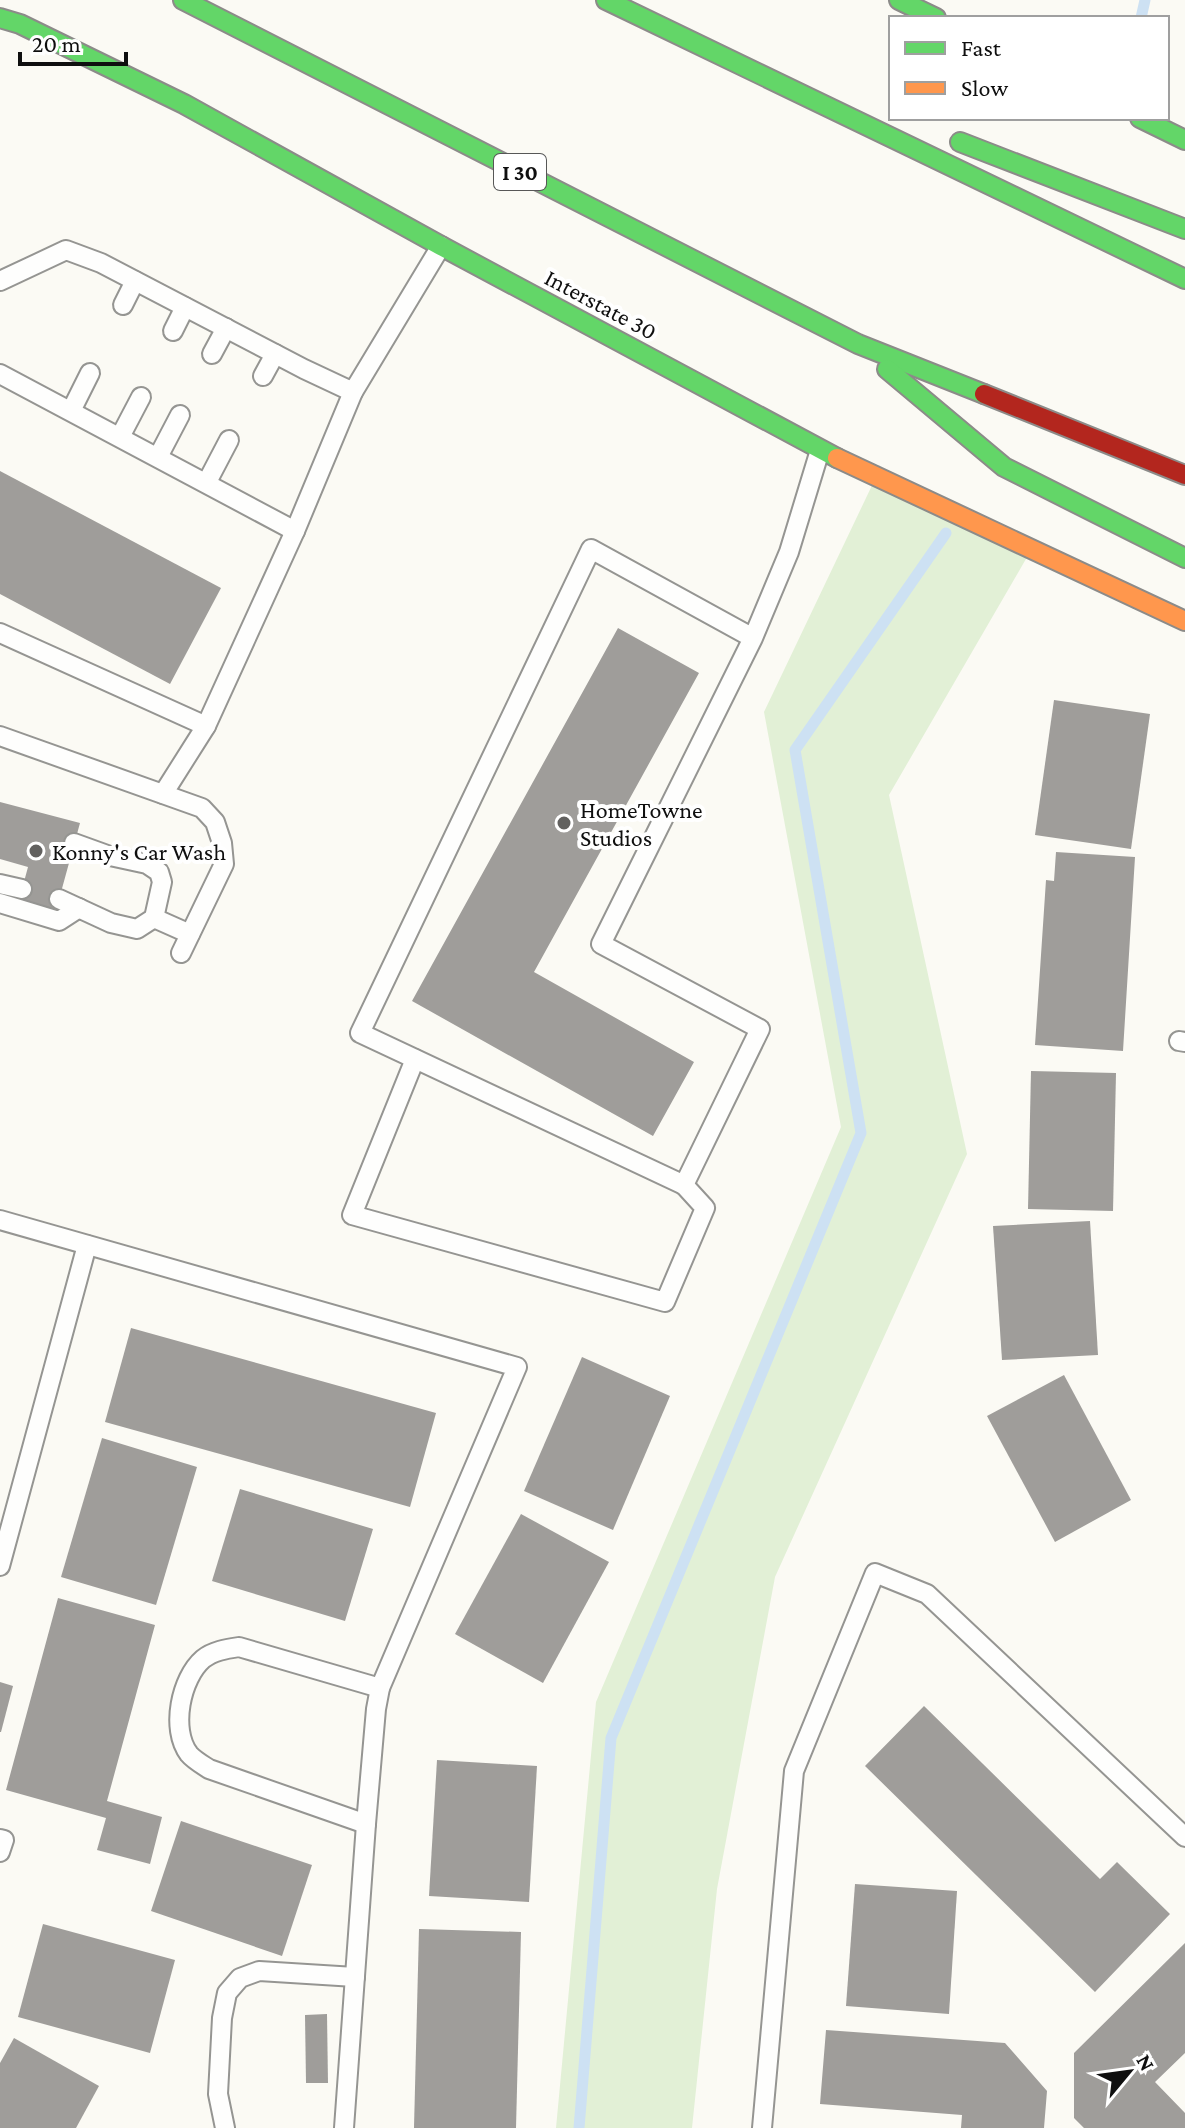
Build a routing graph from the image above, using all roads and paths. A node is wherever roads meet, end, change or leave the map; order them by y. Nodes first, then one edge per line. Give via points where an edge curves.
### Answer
1 (183, 0) edge
2 (606, 0) edge
3 (899, 0) edge
4 (932, 16) edge
5 (0, 18) edge
6 (667, 29) junction
7 (861, 104) dead end
8 (1144, 120) edge
9 (942, 135) dead end
10 (1185, 140) edge
11 (1185, 229) edge
12 (441, 246) junction
13 (1185, 279) edge
14 (0, 281) edge
15 (135, 281) junction
16 (123, 305) dead end
17 (185, 307) junction
18 (226, 328) junction
19 (173, 331) dead end
20 (858, 344) junction
21 (212, 354) dead end
22 (275, 354) junction
23 (90, 373) dead end
24 (0, 374) edge
25 (263, 376) dead end
26 (353, 392) junction
27 (141, 397) dead end
28 (71, 411) junction
29 (180, 415) dead end
30 (120, 437) junction
31 (229, 440) dead end
32 (820, 450) junction
33 (158, 457) junction
34 (1185, 475) edge
35 (207, 482) junction
36 (295, 531) junction
37 (1185, 558) edge
38 (1185, 621) edge
39 (0, 633) edge
40 (753, 638) junction
41 (206, 726) junction
42 (0, 736) edge
43 (163, 794) junction
44 (74, 843) dead end
45 (0, 884) edge
46 (22, 889) dead end
47 (59, 899) dead end
48 (0, 903) edge
49 (79, 908) junction
50 (154, 918) junction
51 (190, 934) junction
52 (181, 953) dead end
53 (415, 1059) junction
54 (684, 1185) junction
55 (0, 1220) edge
56 (87, 1245) junction
57 (0, 1566) edge
58 (380, 1688) junction
59 (366, 1824) junction
60 (1185, 1837) edge
61 (0, 1839) edge
62 (0, 1852) edge
63 (355, 1977) junction
64 (225, 2128) edge
65 (344, 2128) edge
66 (762, 2128) edge

1 - 20 main road, I 30
2 - 6 main road
3 - 4 main road
5 - 12 main road, Interstate 30 via 184,104
6 - 7 main road
6 - 13 main road
8 - 10 main road
9 - 11 main road
12 - 26 lane
12 - 32 main road, Interstate 30
14 - 15 lane via 66,250
15 - 16 lane
15 - 17 lane
17 - 18 lane
17 - 19 lane
18 - 21 lane
18 - 22 lane
20 - 34 main road, I 30
20 - 37 main road via 1004,467
22 - 25 lane
22 - 26 lane
23 - 28 lane
24 - 28 lane
26 - 36 lane
27 - 30 lane
28 - 30 lane
29 - 33 lane
30 - 33 lane
31 - 35 lane
32 - 38 main road, Interstate 30
32 - 40 lane via 789,552
33 - 35 lane
35 - 36 lane
36 - 41 lane
39 - 41 lane
40 - 53 lane via 591,549 360,1033
40 - 54 lane via 601,944 760,1029
41 - 43 lane
42 - 43 lane
43 - 51 lane via 202,808 215,822 222,843 224,864
44 - 50 lane via 159,872 162,882
45 - 46 lane
47 - 49 lane
48 - 49 lane via 59,921
49 - 50 lane via 137,929
50 - 51 lane
51 - 52 lane
53 - 54 lane
53 - 54 lane via 352,1215 665,1302 705,1208
55 - 56 lane
56 - 57 lane
56 - 58 lane via 517,1367
58 - 59 lane
58 - 59 lane via 239,1647 204,1658 191,1673 178,1711 189,1754 209,1769
59 - 63 lane
60 - 66 lane via 927,1594 875,1573 794,1771
61 - 62 lane
63 - 64 lane via 259,1971 240,1978 227,1993 218,2094
63 - 65 lane

